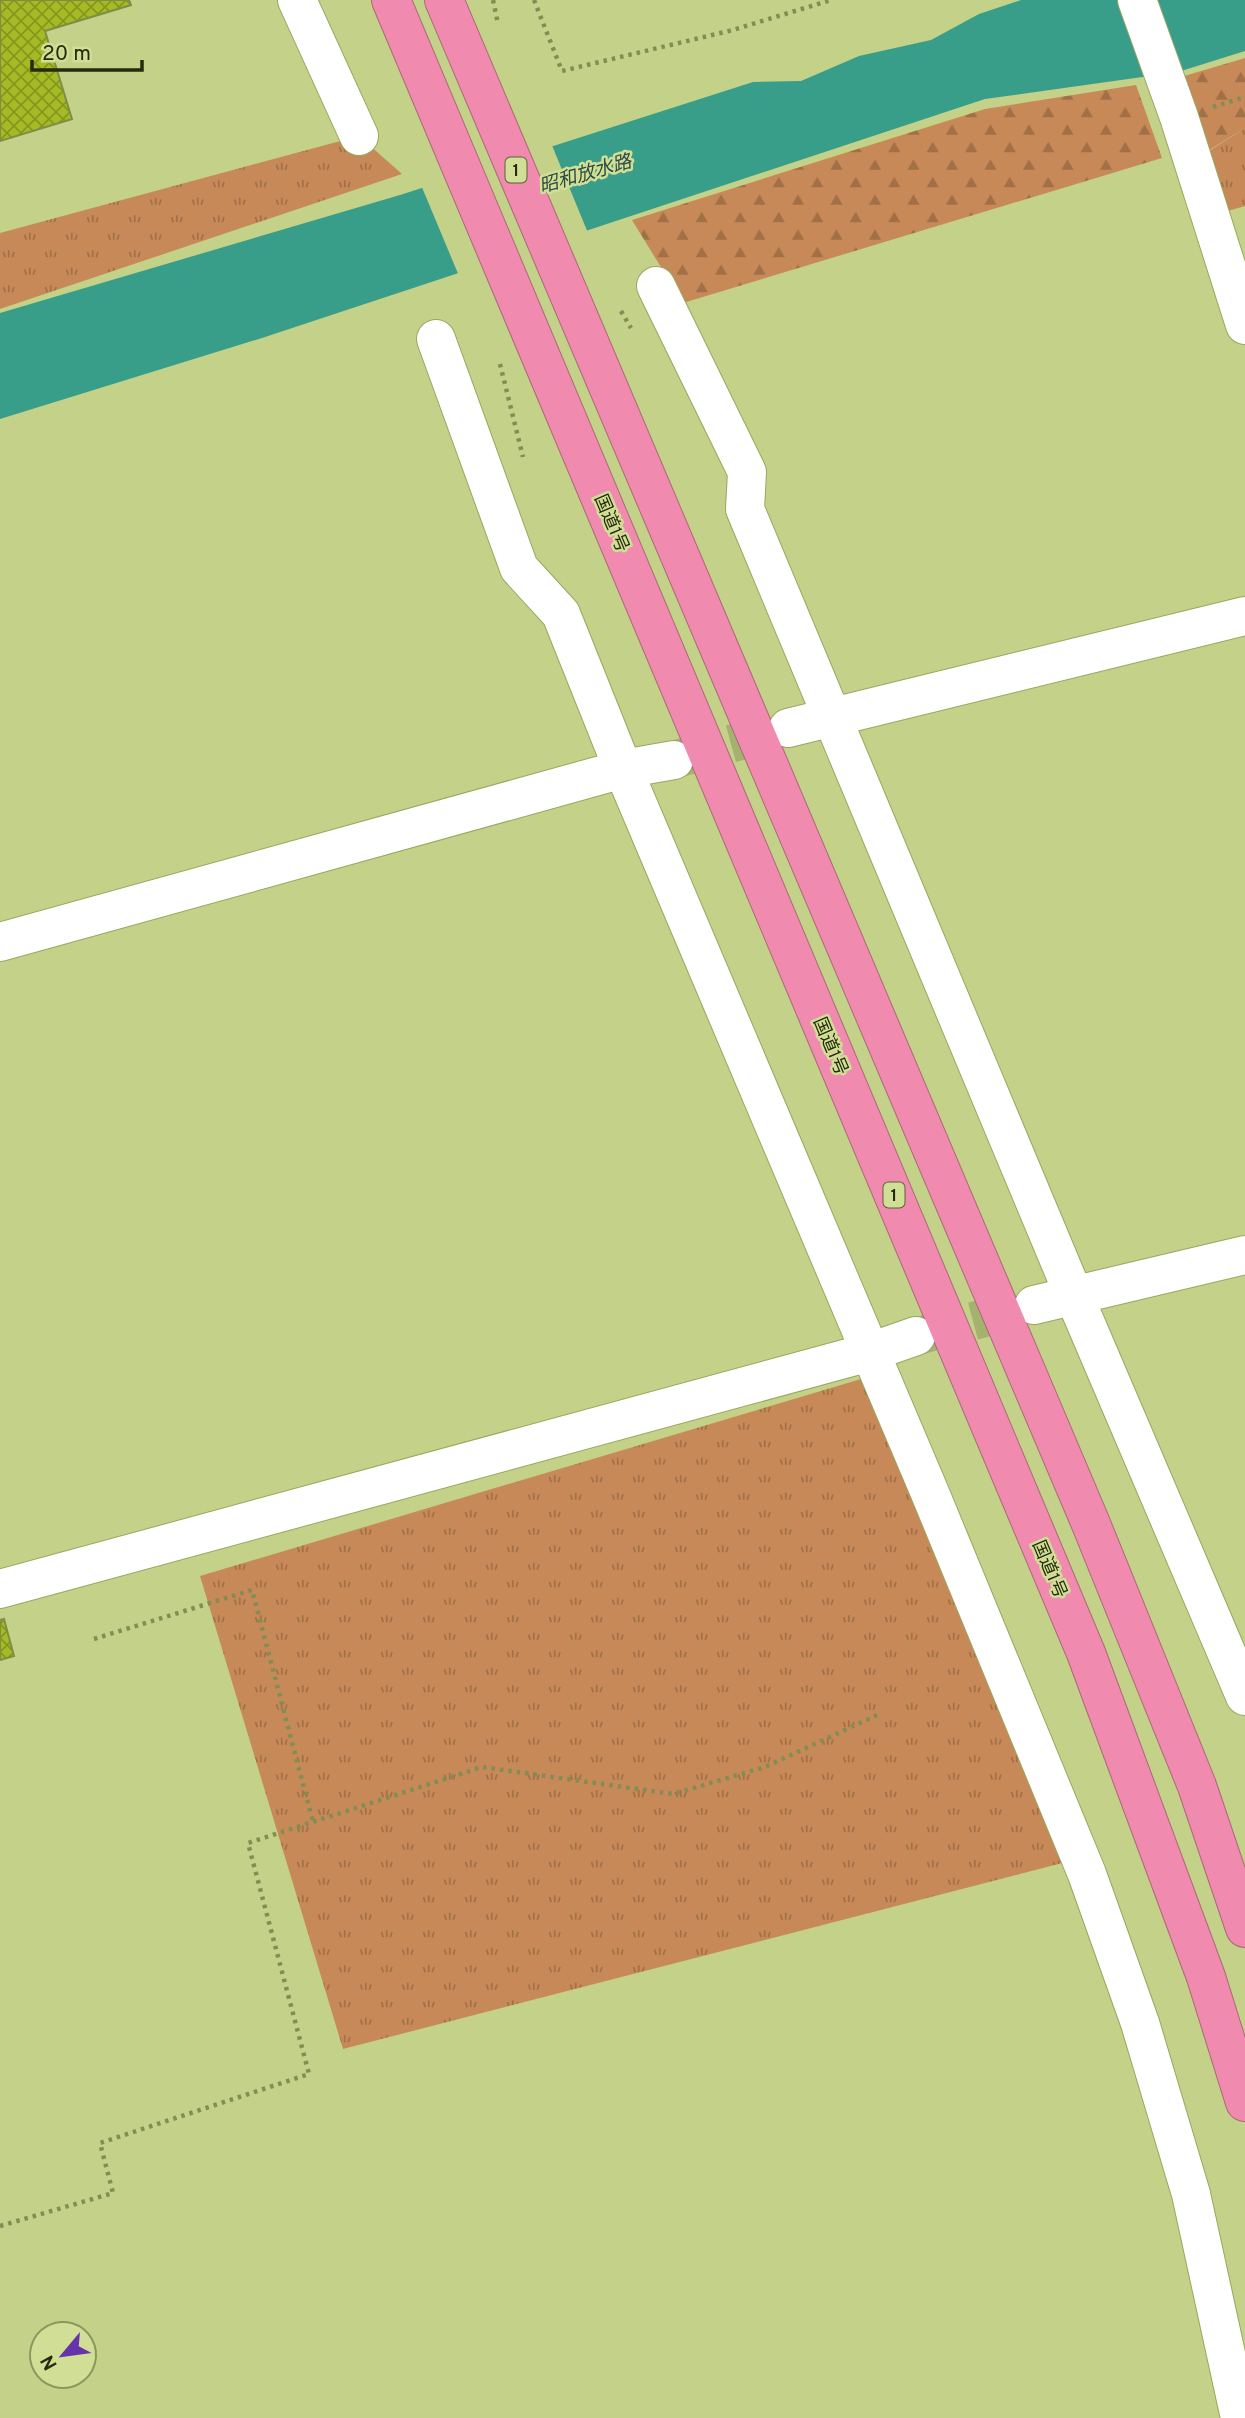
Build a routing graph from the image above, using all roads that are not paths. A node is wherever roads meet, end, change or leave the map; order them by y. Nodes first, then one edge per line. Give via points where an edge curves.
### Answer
1 (297, 0) edge
2 (391, 0) edge
3 (444, 0) edge
4 (1137, 0) edge
5 (359, 136) dead end
6 (1229, 221) edge
7 (656, 286) dead end
8 (1245, 326) edge
9 (436, 339) dead end
10 (1245, 616) edge
11 (832, 718) junction
12 (788, 728) tunnel mouth
13 (674, 760) tunnel mouth
14 (622, 769) junction
15 (0, 942) edge
16 (1245, 1255) edge
17 (1074, 1297) junction
18 (1034, 1305) tunnel mouth
19 (916, 1336) tunnel mouth
20 (870, 1352) junction
21 (0, 1588) edge
22 (1245, 1696) edge
23 (1245, 1928) edge
24 (1245, 2102) edge
25 (1240, 2418) edge

1 - 5 street
2 - 24 highway, 国道1号 / 1 via 1086,1653 1192,1940
3 - 23 highway, 1 via 1091,1524 1197,1786
4 - 6 street via 1168,91
6 - 8 street
7 - 11 street via 747,472 745,509
9 - 14 street via 519,568 561,614
10 - 11 street
11 - 12 street
11 - 17 street
13 - 14 street
14 - 15 street
14 - 20 street
16 - 17 street
17 - 18 street
17 - 22 street
19 - 20 street
20 - 21 street
20 - 25 street via 1082,1862 1140,2023 1191,2194

